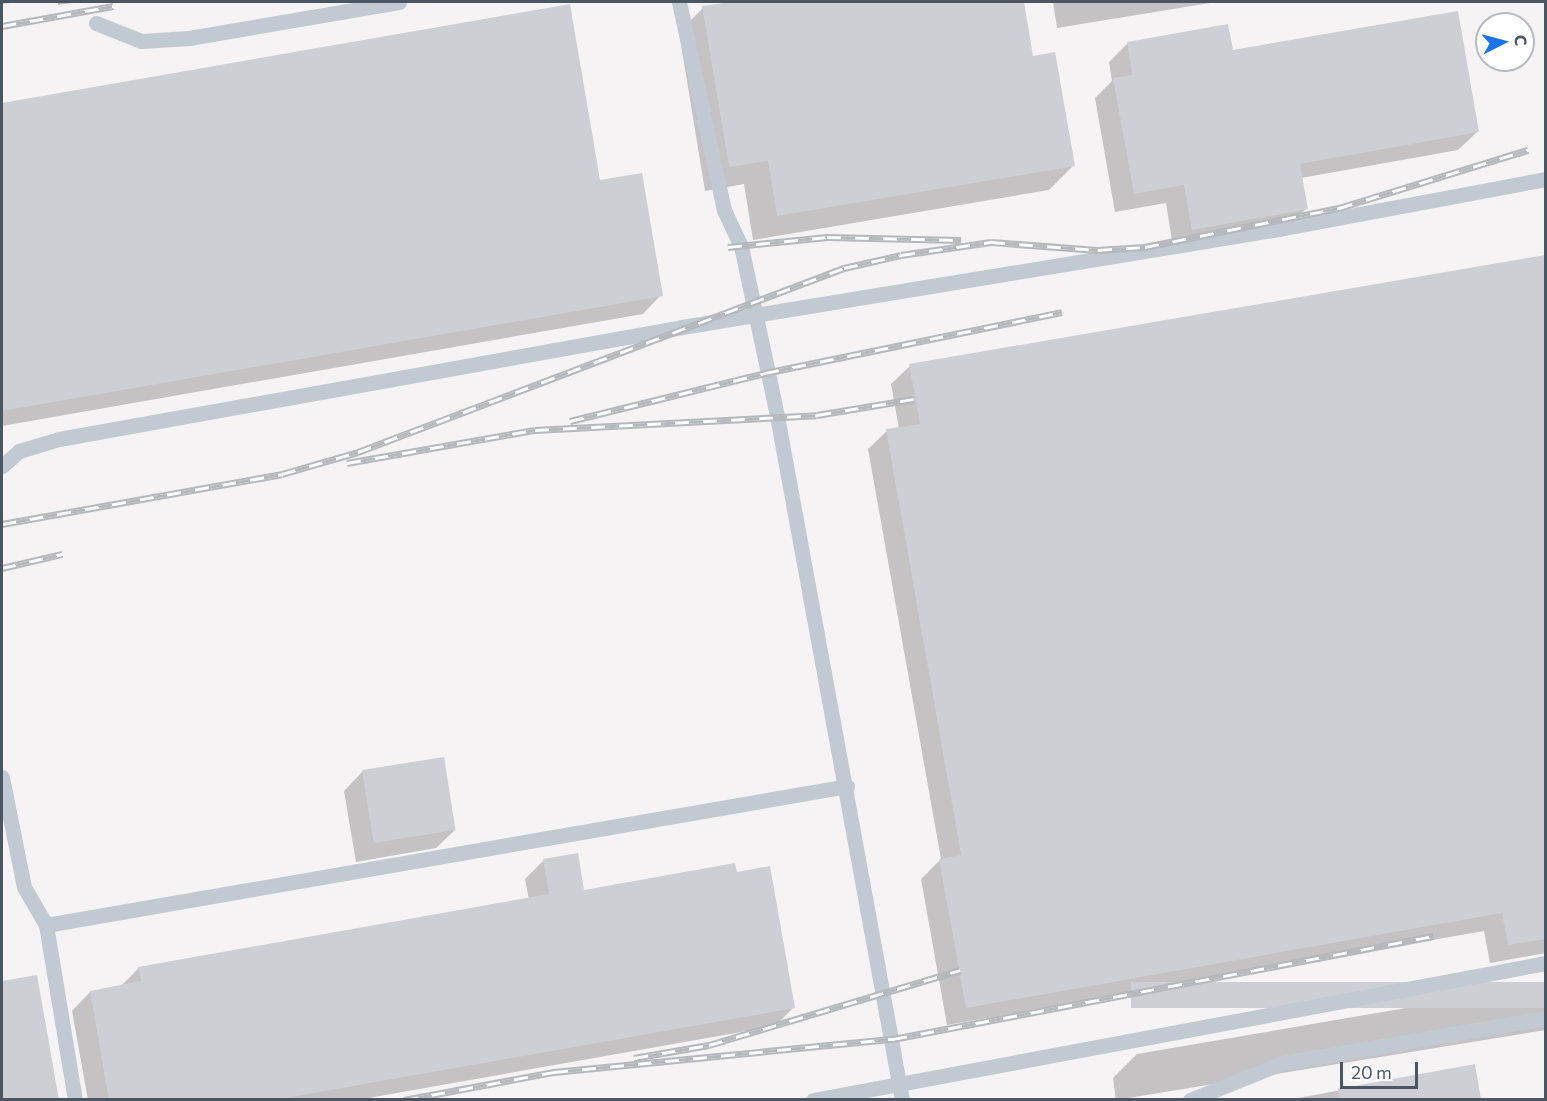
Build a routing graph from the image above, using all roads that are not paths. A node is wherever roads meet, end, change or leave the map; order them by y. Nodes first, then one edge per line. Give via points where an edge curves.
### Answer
1 (399, 2) edge
2 (679, 2) edge
3 (96, 23) dead end
4 (1545, 179) edge
5 (754, 315) junction
6 (2, 466) edge
7 (2, 777) edge
8 (847, 786) junction
9 (46, 925) junction
10 (1545, 963) edge
11 (1545, 1018) edge
12 (901, 1092) edge
13 (837, 1097) edge
14 (75, 1100) edge
15 (813, 1100) edge
16 (1190, 1100) edge

1 - 3 lane via 177,39 141,41
2 - 5 lane via 724,210 741,246
4 - 5 lane via 1279,229
5 - 6 lane via 59,439 19,451
5 - 8 lane
7 - 9 lane via 24,887
8 - 9 lane
8 - 12 lane
9 - 14 lane
10 - 12 lane
11 - 16 lane via 1282,1063
12 - 13 lane
13 - 15 lane

